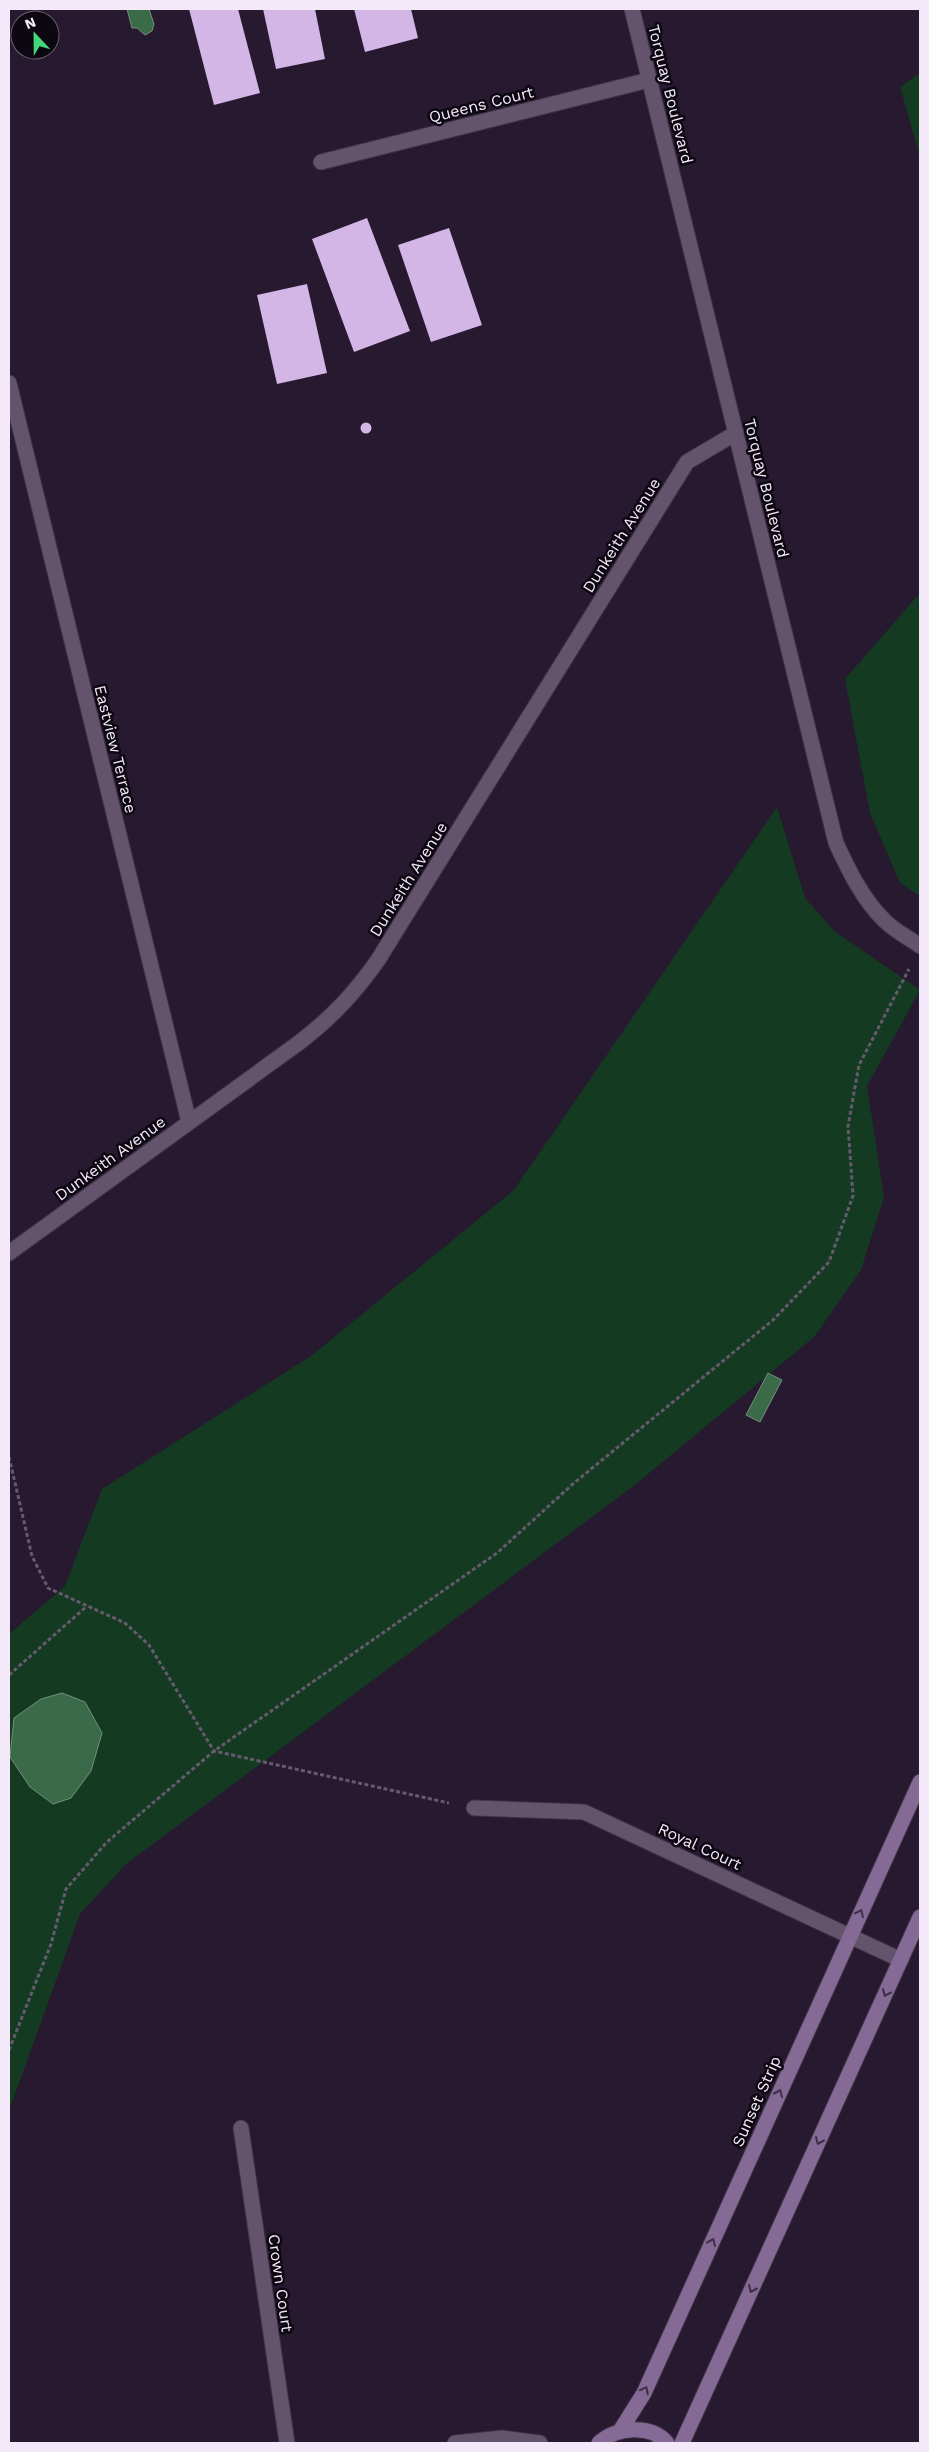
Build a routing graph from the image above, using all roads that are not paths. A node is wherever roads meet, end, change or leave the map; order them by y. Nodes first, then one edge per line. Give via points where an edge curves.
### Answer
1 (632, 9) edge
2 (650, 80) junction
3 (321, 162) dead end
4 (9, 383) edge
5 (736, 433) junction
6 (920, 946) edge
7 (189, 1122) junction
8 (9, 1253) edge
9 (920, 1782) edge
10 (474, 1808) road end
11 (920, 1917) edge
12 (850, 1935) junction
13 (901, 1960) junction
14 (241, 2128) dead end
15 (620, 2431) junction
16 (287, 2443) edge
17 (455, 2443) edge
18 (540, 2443) edge
19 (599, 2443) edge
20 (667, 2443) edge
21 (682, 2443) edge

1 - 2 street, Torquay Boulevard
2 - 3 street, Queens Court
2 - 5 street, Torquay Boulevard
4 - 7 street, Eastview Terrace
5 - 6 street, Torquay Boulevard via 836,843 868,901 886,922
5 - 7 street, Dunkeith Avenue via 687,462 356,991 300,1042
7 - 8 street, Dunkeith Avenue
12 -> 9 street, Sunset Strip
10 - 12 street, Royal Court via 584,1812
11 - 13 street
12 - 13 street, Royal Court
15 -> 12 street, Sunset Strip via 644,2393
13 -> 21 street
14 - 16 street, Crown Court
15 - 19 street, Sunset Strip
15 - 20 street via 651,2433
17 - 18 street via 502,2438

